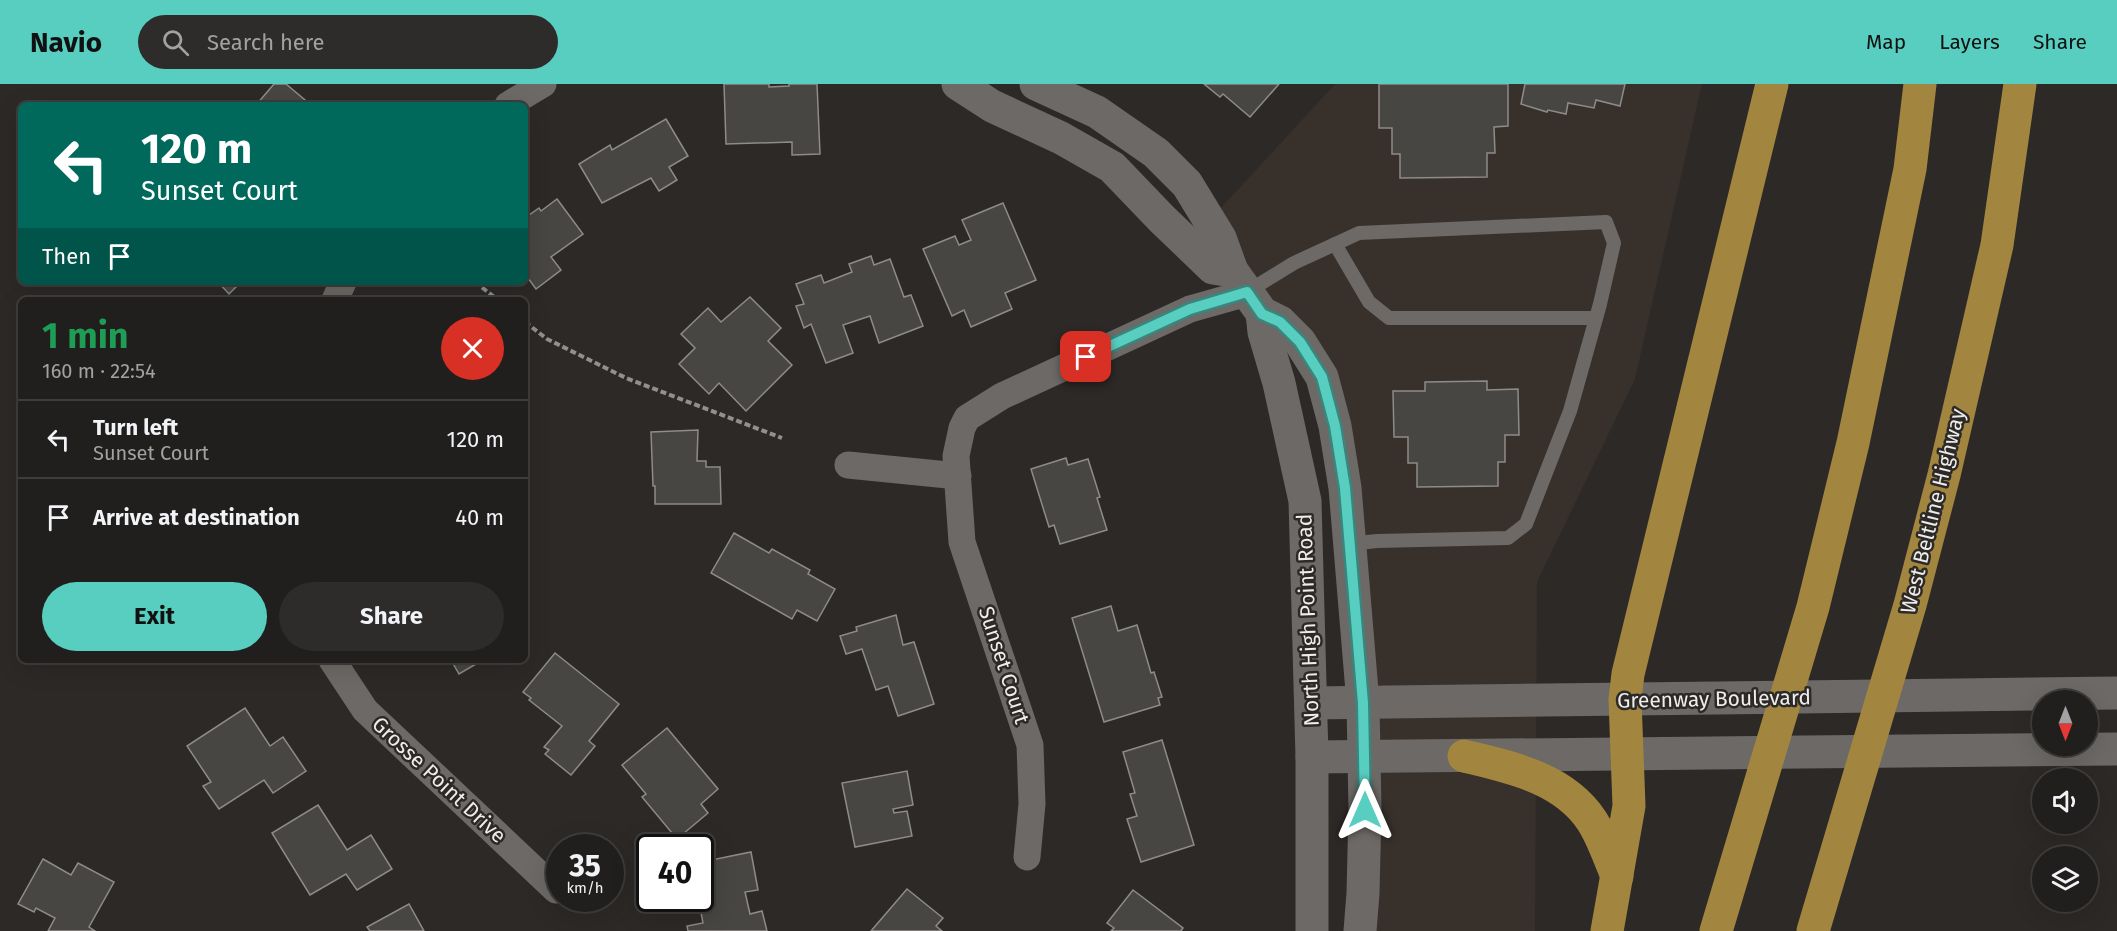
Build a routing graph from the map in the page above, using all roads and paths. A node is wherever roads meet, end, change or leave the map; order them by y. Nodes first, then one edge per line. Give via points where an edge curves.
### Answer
1 (543, 84) edge
2 (957, 84) edge
3 (1036, 84) edge
4 (1772, 84) edge
5 (1920, 84) edge
6 (2020, 84) edge
7 (513, 102) edge
8 (1335, 243) junction
9 (479, 285) edge
10 (1247, 292) junction
11 (494, 297) edge
12 (1596, 318) junction
13 (528, 324) edge
14 (782, 438) dead end
15 (848, 465) dead end
16 (958, 476) junction
17 (1349, 544) junction
18 (334, 663) edge
19 (2117, 693) edge
20 (1625, 700) junction
21 (1311, 703) junction
22 (1363, 703) junction
23 (2117, 749) edge
24 (1627, 754) junction
25 (1365, 756) junction
26 (1464, 756) junction
27 (1312, 757) junction
28 (1027, 857) dead end
29 (1617, 876) junction
30 (546, 881) edge
31 (1312, 931) edge
32 (1360, 931) edge
33 (1607, 931) edge
34 (1716, 931) edge
35 (1814, 931) edge

1 - 7 street
2 - 10 street, North High Point Road via 1112,167 1213,267
3 - 10 street, North High Point Road via 1097,112 1156,153 1187,184
4 - 20 highway via 1654,565
5 - 34 highway via 1905,192 1853,443 1813,607
6 - 35 highway, West Beltline Highway via 1997,244 1944,475
8 - 10 lane
8 - 12 lane via 1369,302 1389,318
8 - 12 lane via 1359,232 1606,222 1614,243
9 - 11 path
10 - 16 street, Sunset Court via 1190,309 1002,396 968,418 962,428 956,456
10 - 17 street, North High Point Road via 1300,342 1322,377 1335,426
10 - 21 street, North High Point Road via 1264,332 1285,406 1305,501
12 - 17 lane via 1570,411 1526,524 1508,538
13 - 14 path via 547,339 626,378
15 - 16 street
16 - 28 street, Sunset Court via 962,542 1030,745 1032,804
17 - 22 street, North High Point Road
18 - 30 street, Grosse Point Drive via 364,710
19 - 20 street, Greenway Boulevard
20 - 22 street, Greenway Boulevard
20 - 24 highway
21 - 22 street, Greenway Boulevard
21 - 27 street, North High Point Road
22 - 25 street, North High Point Road
23 - 24 street
24 - 26 street
24 - 29 highway via 1629,806
25 - 26 street
25 - 27 street
25 - 32 street, North High Point Road
26 - 29 highway via 1529,774 1565,794 1593,822
27 - 31 street, North High Point Road
29 - 33 highway

